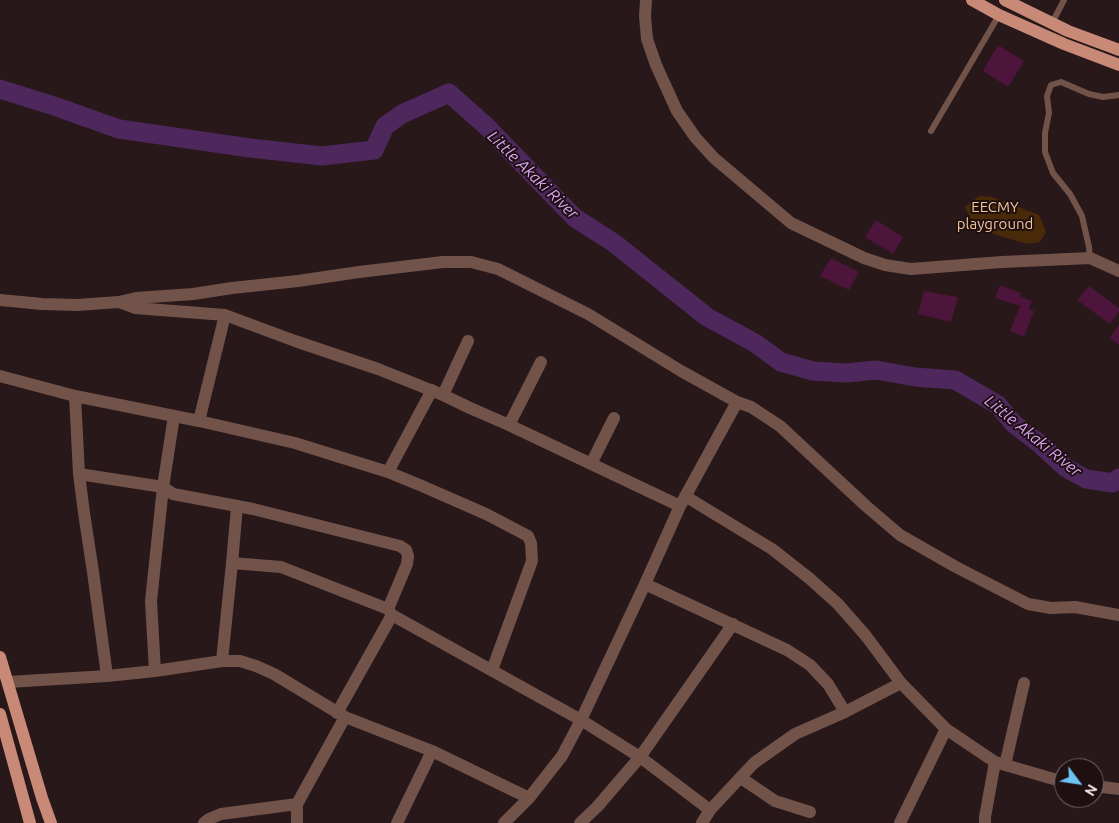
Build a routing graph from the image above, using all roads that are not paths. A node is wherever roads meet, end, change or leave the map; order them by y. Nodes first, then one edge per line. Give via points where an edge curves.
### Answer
1 (646, 0) edge
2 (972, 0) edge
3 (1005, 0) edge
4 (1064, 0) edge
5 (1000, 15) junction
6 (1052, 23) junction
7 (1119, 50) edge
8 (1119, 65) edge
9 (1119, 95) edge
10 (931, 131) dead end
11 (1090, 258) junction
12 (1119, 271) edge
13 (0, 300) edge
14 (119, 302) junction
15 (225, 315) junction
16 (468, 341) dead end
17 (540, 362) dead end
18 (0, 376) edge
19 (438, 392) junction
20 (75, 396) junction
21 (737, 402) junction
22 (174, 416) junction
23 (614, 418) dead end
24 (199, 421) junction
25 (509, 425) junction
26 (591, 464) junction
27 (388, 472) junction
28 (80, 474) junction
29 (163, 487) junction
30 (683, 501) junction
31 (237, 507) junction
32 (232, 563) junction
33 (645, 584) junction
34 (390, 612) junction
35 (1119, 615) edge
36 (733, 624) junction
37 (0, 657) edge
38 (222, 660) junction
39 (492, 670) junction
40 (155, 671) junction
41 (107, 676) junction
42 (8, 682) junction
43 (902, 683) junction
44 (1024, 683) dead end
45 (845, 712) junction
46 (0, 714) edge
47 (341, 715) junction
48 (581, 720) junction
49 (946, 729) junction
50 (432, 751) junction
51 (640, 757) junction
52 (1000, 764) junction
53 (741, 778) junction
54 (1054, 779) edge
55 (1104, 787) edge
56 (1119, 789) edge
57 (529, 798) junction
58 (297, 804) junction
59 (710, 810) junction
60 (810, 812) dead end
61 (30, 823) edge
62 (51, 823) edge
63 (204, 823) edge
64 (297, 823) edge
65 (397, 823) edge
66 (504, 823) edge
67 (580, 823) edge
68 (702, 823) edge
69 (900, 823) edge
70 (985, 823) edge

1 - 11 street via 647,40 677,111 714,158 790,223 864,258 911,269
2 - 5 main road
3 - 6 main road
4 - 6 lane
5 - 8 main road
5 - 10 lane
6 - 7 main road
9 - 11 lane via 1103,97 1089,94 1061,82 1051,85 1047,96 1049,113 1045,152 1053,173 1082,216
11 - 12 street
13 - 14 street via 77,305
14 - 15 street via 134,308
14 - 21 street via 443,262 471,262 498,269 588,314
15 - 19 street
15 - 24 street
16 - 19 street
17 - 25 street
18 - 20 street
19 - 25 street
19 - 27 street
20 - 22 street
20 - 28 street
21 - 30 street
21 - 35 street via 780,426 900,535 956,567 1028,604
22 - 24 street
22 - 29 street
23 - 26 street
24 - 27 street via 294,442
25 - 26 street
26 - 30 street
27 - 39 street via 486,514 528,536 532,561
28 - 29 street
28 - 41 street
29 - 31 street via 173,494
29 - 40 street via 151,601
30 - 33 street
30 - 43 street via 772,549 809,578 838,604
31 - 32 street
31 - 34 street via 406,550 407,564
32 - 34 street via 281,566
32 - 38 street
33 - 36 street
33 - 48 street
34 - 39 street
34 - 47 street
36 - 45 street via 810,665 828,684
36 - 51 street
37 - 42 main road
38 - 40 street
38 - 47 street via 240,661 274,674
39 - 48 street
40 - 41 street
41 - 42 street
42 - 62 main road
43 - 45 street
43 - 49 street
44 - 52 street
45 - 53 street via 795,734 754,763
46 - 61 main road
47 - 50 street
47 - 58 street
48 - 51 street
48 - 57 street via 562,756
49 - 52 street
49 - 69 street
50 - 57 street
50 - 65 street
51 - 59 street
51 - 67 street
52 - 54 street
52 - 70 street
53 - 59 street
53 - 60 street via 775,801
55 - 56 street
57 - 66 street
58 - 63 street via 221,814
58 - 64 street
59 - 68 street

